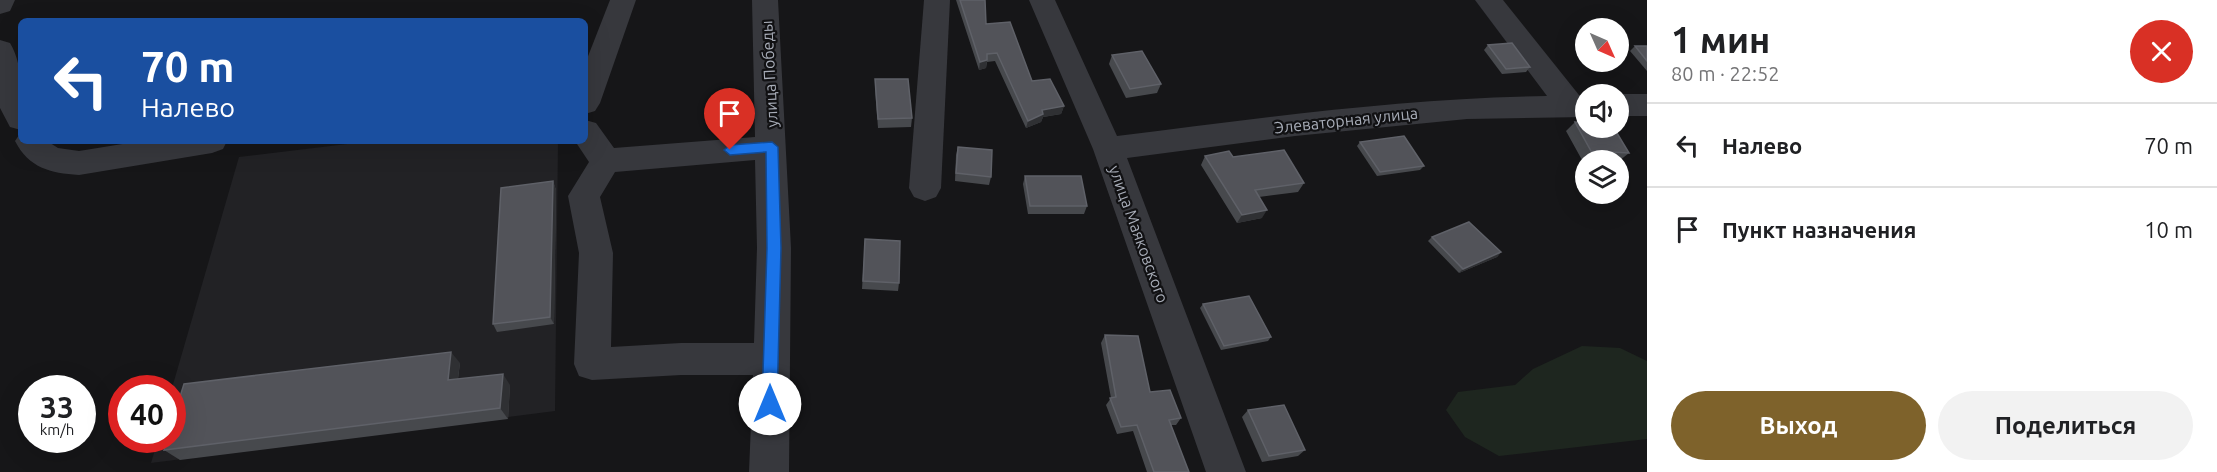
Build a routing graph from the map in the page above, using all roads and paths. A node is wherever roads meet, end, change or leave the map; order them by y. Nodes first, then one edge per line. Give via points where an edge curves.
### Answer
1 (2, 0) edge
2 (623, 0) edge
3 (765, 0) edge
4 (937, 0) edge
5 (1042, 0) edge
6 (1488, 0) edge
7 (0, 5) edge
8 (0, 50) edge
9 (588, 95) edge
10 (1575, 102) edge
11 (1629, 105) edge
12 (1647, 105) edge
13 (1575, 106) edge
14 (18, 113) edge
15 (588, 137) edge
16 (31, 144) edge
17 (194, 144) edge
18 (772, 147) junction
19 (1108, 149) junction
20 (606, 161) junction
21 (925, 188) dead end
22 (770, 359) junction
23 (769, 472) edge
24 (1226, 472) edge

1 - 7 street
2 - 9 street
3 - 18 street, улица Победы
4 - 21 street
5 - 19 street, улица Маяковского
6 - 10 street
8 - 14 street via 8,95
11 - 12 street
13 - 19 street, Элеваторная улица via 1467,108
15 - 20 street
16 - 17 street via 58,162 79,163
18 - 20 street
18 - 22 street, улица Победы
19 - 24 street, улица Маяковского
20 - 22 street via 584,196 596,253 592,364 681,358
22 - 23 street, улица Победы

